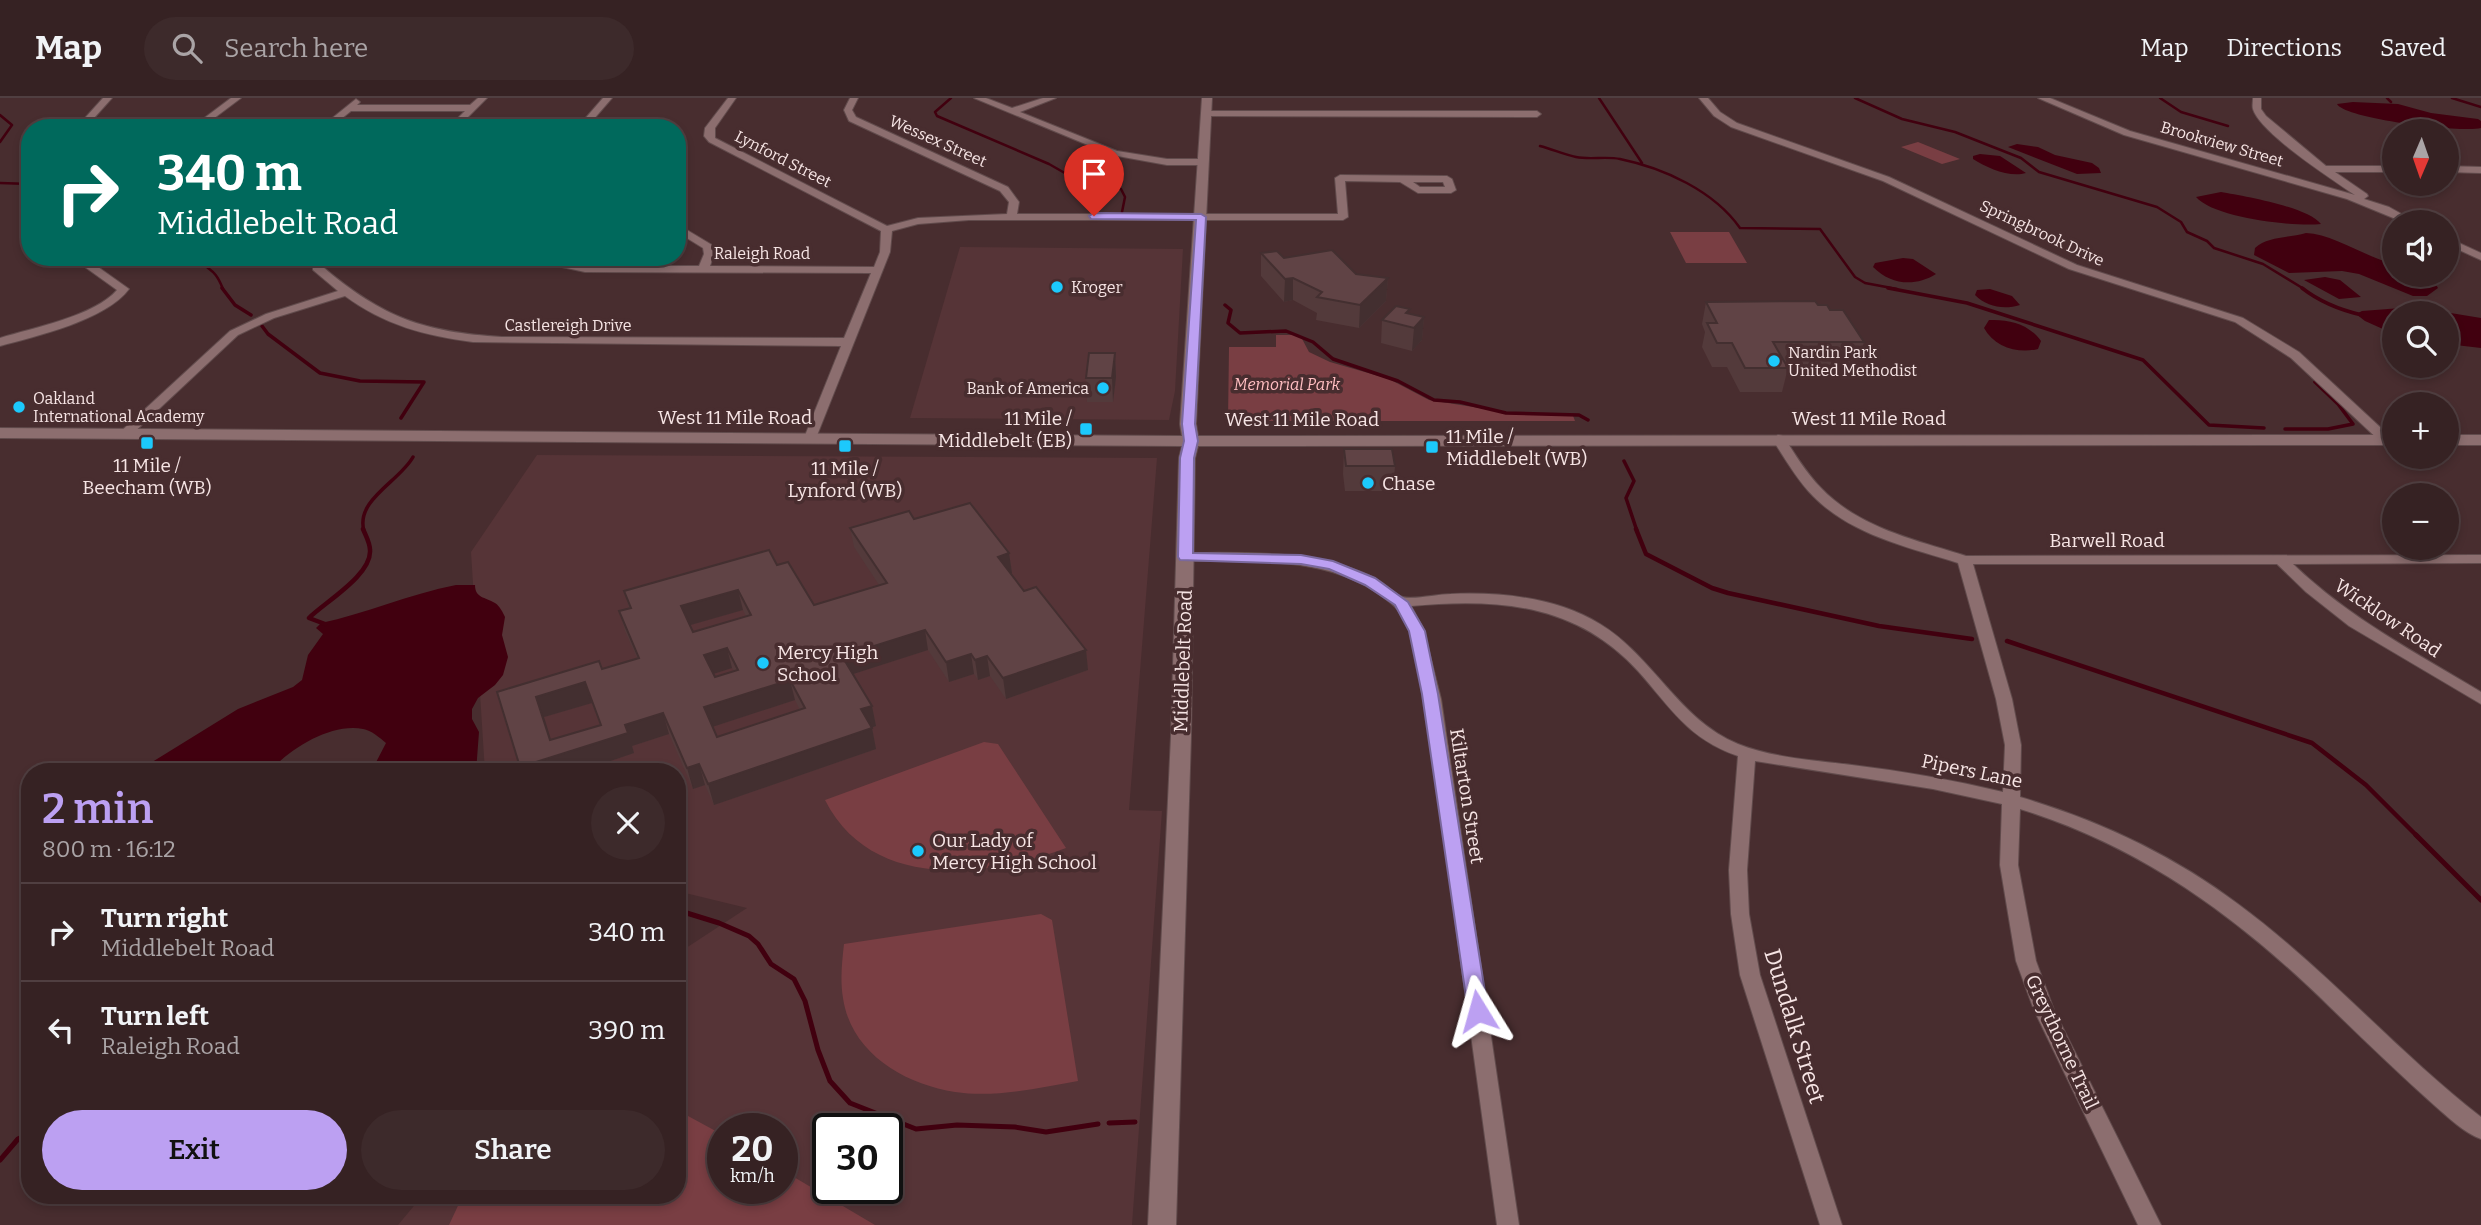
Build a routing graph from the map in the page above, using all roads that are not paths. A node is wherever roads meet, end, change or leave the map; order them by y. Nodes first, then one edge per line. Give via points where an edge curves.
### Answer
1 (108, 98) edge
2 (237, 98) edge
3 (361, 98) edge
4 (483, 98) edge
5 (608, 98) edge
6 (732, 98) edge
7 (854, 98) edge
8 (978, 98) edge
9 (1052, 98) edge
10 (1207, 98) edge
11 (1703, 98) edge
12 (2042, 98) edge
13 (2257, 98) edge
14 (349, 108) junction
15 (473, 108) junction
16 (1013, 111) junction
17 (1206, 114) junction
18 (1537, 114) dead end
19 (88, 119) edge
20 (208, 119) edge
21 (335, 119) edge
22 (461, 119) edge
23 (589, 119) edge
24 (1203, 162) junction
25 (2326, 169) junction
26 (2382, 169) edge
27 (2459, 169) edge
28 (2481, 170) edge
29 (1402, 179) dead end
30 (2384, 210) edge
31 (2388, 210) edge
32 (1012, 216) junction
33 (1201, 217) junction
34 (886, 229) junction
35 (686, 233) edge
36 (2459, 246) edge
37 (2481, 257) edge
38 (89, 266) edge
39 (317, 266) edge
40 (569, 266) edge
41 (703, 269) junction
42 (877, 270) junction
43 (345, 293) junction
44 (0, 342) edge
45 (848, 342) junction
46 (0, 433) edge
47 (2382, 433) edge
48 (124, 434) junction
49 (810, 438) junction
50 (1778, 439) junction
51 (2382, 440) edge
52 (2459, 440) edge
53 (2481, 440) edge
54 (1191, 441) junction
55 (1185, 557) junction
56 (2280, 559) junction
57 (2481, 559) edge
58 (1965, 560) junction
59 (1401, 602) junction
60 (2481, 699) edge
61 (1747, 752) junction
62 (2012, 800) junction
63 (2481, 1130) edge
64 (1162, 1225) edge
65 (1508, 1225) edge
66 (1831, 1225) edge
67 (2150, 1225) edge

1 - 19 street
2 - 20 street
3 - 14 street
4 - 15 street
5 - 23 street
6 - 34 street, Lynford Street via 710,128 712,140
7 - 32 street, Wessex Street via 848,110 852,119 1004,188 1014,202
8 - 16 street
9 - 16 street
10 - 17 street, Middlebelt Road
11 - 47 street, Springbrook Drive via 1734,125 1886,178 2073,267 2239,320 2295,355
12 - 30 street, Brookview Street via 2127,133
13 - 25 street via 2263,117
14 - 15 street
14 - 21 street
15 - 22 street
16 - 24 street via 1115,153 1167,162
17 - 18 street
17 - 24 street, Middlebelt Road
24 - 33 street, Middlebelt Road
25 - 26 street
25 - 31 street
27 - 28 street
29 - 33 street via 1340,178 1343,217
32 - 33 street
32 - 34 street via 944,218
33 - 54 street, Middlebelt Road via 1188,424
34 - 42 street via 888,244
35 - 41 street via 708,247
36 - 37 street
38 - 44 street via 123,289 117,299
39 - 43 street, Castlereigh Drive
40 - 41 street, Raleigh Road
41 - 42 street, Raleigh Road
42 - 45 street
43 - 45 street, Castlereigh Drive via 411,328 472,339
43 - 48 street via 256,321 234,333
45 - 49 street
46 - 48 street, West 11 Mile Road
48 - 49 street, West 11 Mile Road
49 - 54 street, West 11 Mile Road
50 - 51 street, West 11 Mile Road
50 - 54 street, West 11 Mile Road
50 - 58 street, Barwell Road via 1823,499 1846,515 1889,536
52 - 53 street
54 - 55 street, Middlebelt Road
55 - 59 street, Kiltarton Street via 1301,559 1370,581
55 - 64 street, Middlebelt Road
56 - 57 street, Barwell Road
56 - 58 street, Barwell Road
56 - 60 street, Wicklow Road via 2354,623
58 - 62 street, Greythorne Trail via 2004,698 2013,745
59 - 61 street, Pipers Lane via 1482,596 1531,602 1567,613 1622,646 1700,731
59 - 65 street, Kiltarton Street via 1417,631 1426,668
61 - 62 street, Pipers Lane via 1938,783
61 - 66 street, Dundalk Street via 1738,870 1750,975
62 - 63 street, Pipers Lane via 2115,840 2232,909
62 - 67 street, Greythorne Trail via 2009,865 2026,961 2044,1010

